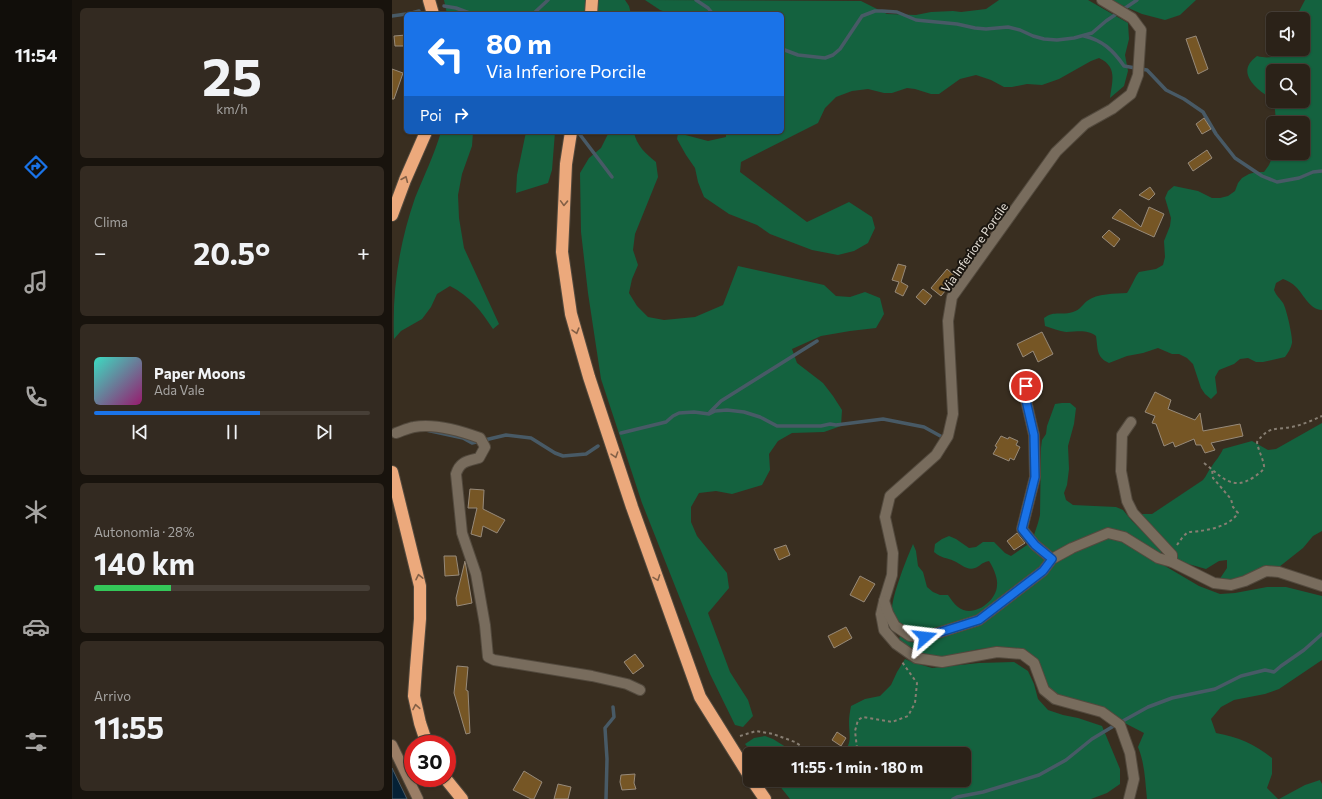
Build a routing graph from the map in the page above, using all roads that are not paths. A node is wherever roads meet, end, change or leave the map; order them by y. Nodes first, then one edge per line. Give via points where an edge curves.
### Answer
1 (428, 0) edge
2 (592, 0) edge
3 (1102, 0) edge
4 (432, 12) edge
5 (591, 12) edge
6 (425, 134) edge
7 (571, 134) edge
8 (392, 216) edge
9 (1027, 376) dead end
10 (1130, 422) dead end
11 (396, 433) dead end
12 (392, 472) edge
13 (1172, 558) junction
14 (1052, 559) junction
15 (1322, 586) edge
16 (884, 601) junction
17 (640, 690) dead end
18 (424, 735) edge
19 (392, 745) edge
20 (743, 766) edge
21 (452, 787) edge
22 (757, 787) edge
23 (418, 799) edge
24 (462, 799) edge
25 (765, 799) edge
26 (1129, 799) edge

1 - 4 highway
2 - 5 highway
3 - 16 street, Via Inferiore Porcile via 1132,18 1141,30 1136,82 1131,94 1112,109 1085,124 1056,152 952,297 948,321 953,414 948,436 936,455 890,496 885,517 893,553 892,575
8 -> 6 highway
7 -> 20 highway via 566,164 562,252 571,314 632,507 700,697
9 - 14 street via 1025,396 1034,435 1035,477 1022,529 1035,545
10 - 13 street via 1122,435 1121,471 1127,501 1133,513
11 - 17 street via 415,427 439,427 480,438 485,447 479,458 463,463 456,474 462,533 476,574 488,657 592,676 627,684
18 -> 12 highway via 414,696 420,586
13 - 14 street via 1158,558 1124,537 1108,533
13 - 15 street via 1214,583 1231,585 1266,571 1279,572
14 - 16 street via 1043,571 979,620 925,637 910,636 896,626
16 - 26 street, Via Inferiore Porcile via 881,614 884,630 896,644 916,658 942,662 996,652 1022,654 1034,663 1044,690 1056,699 1102,712 1120,725 1130,753 1134,779
19 - 23 main road
21 - 24 highway
22 - 25 highway

